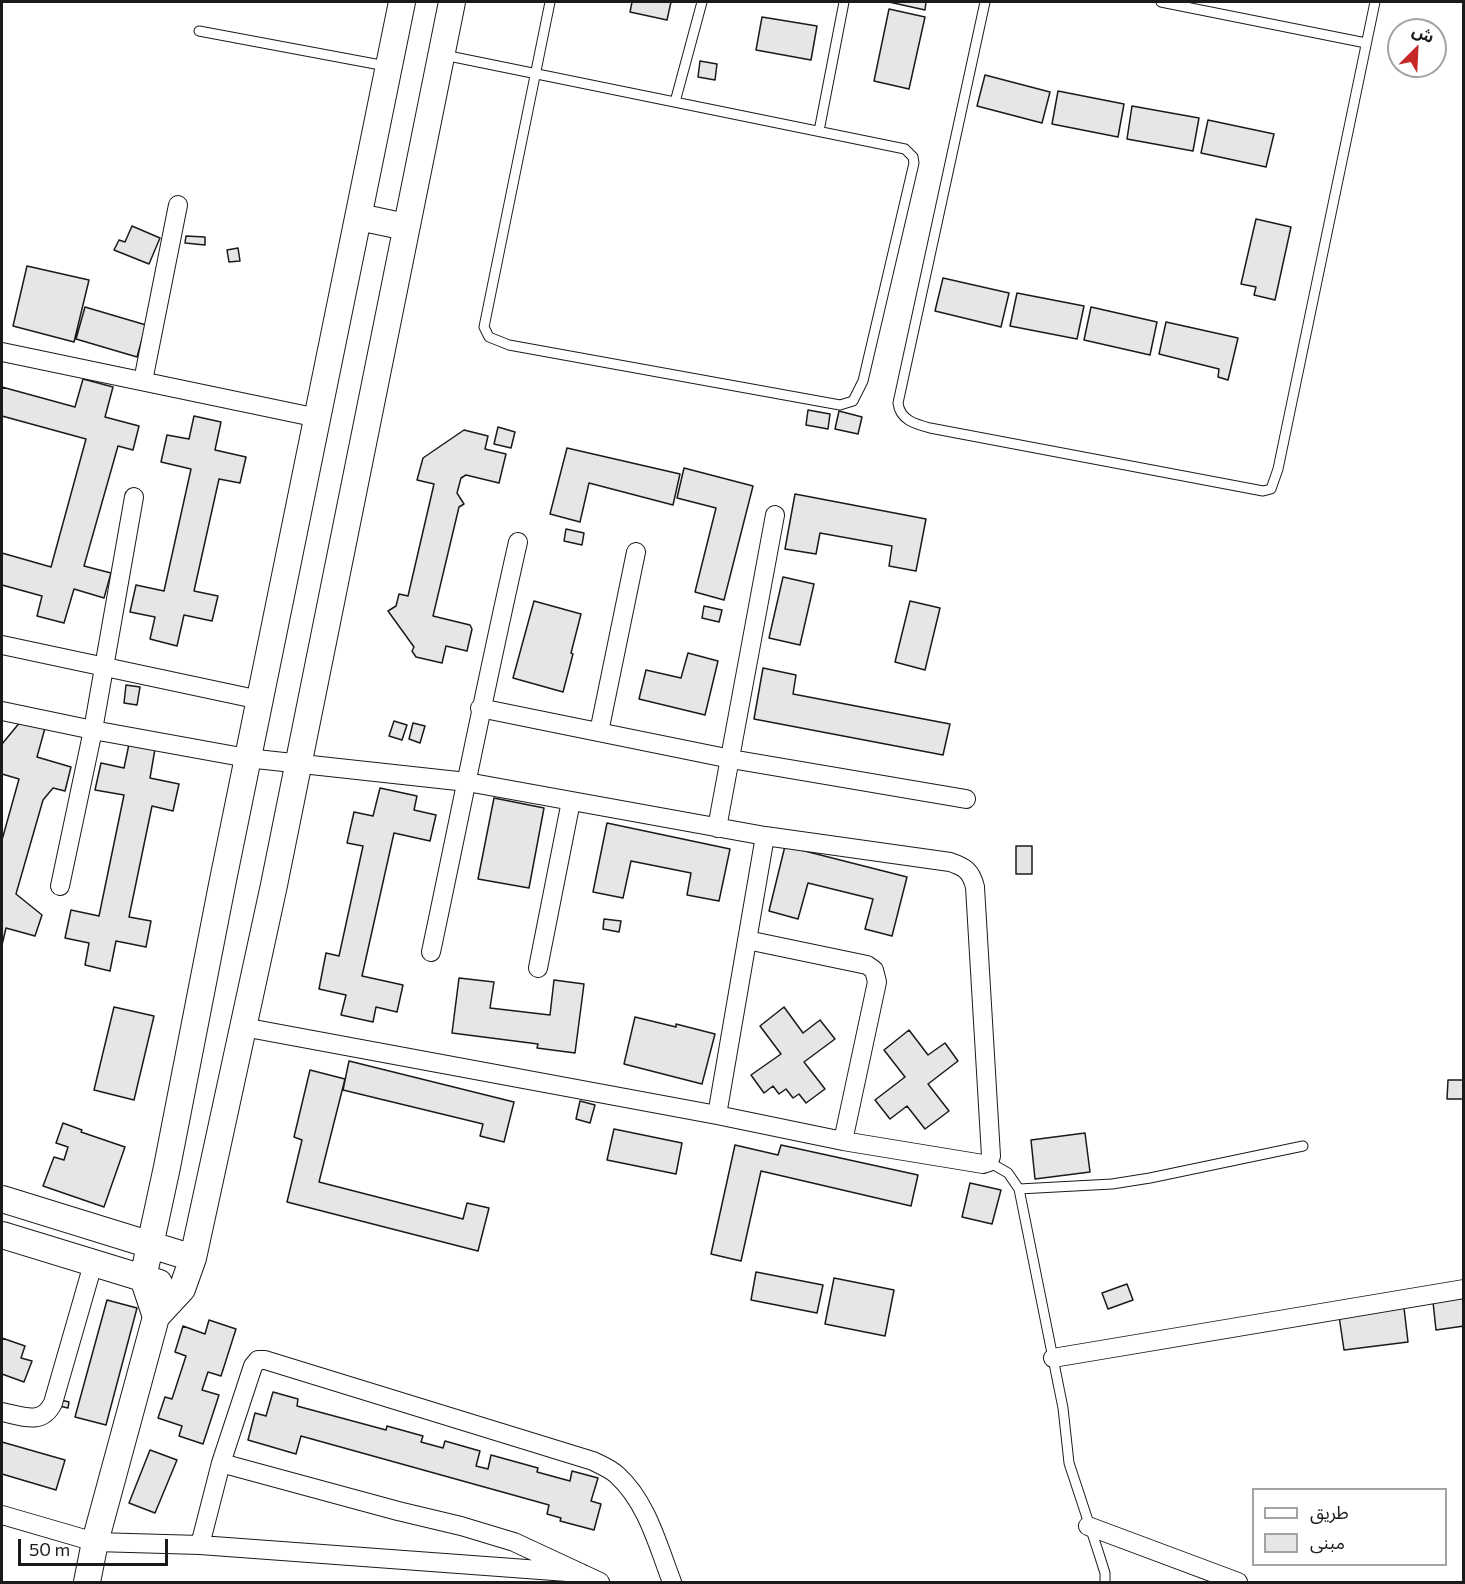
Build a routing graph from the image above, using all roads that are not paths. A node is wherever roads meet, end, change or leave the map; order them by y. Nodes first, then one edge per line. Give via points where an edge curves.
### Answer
1 (402, 2) edge
2 (452, 2) edge
3 (550, 2) edge
4 (702, 2) edge
5 (844, 2) edge
6 (985, 2) edge
7 (1161, 2) edge
8 (1375, 2) edge
9 (199, 31) dead end
10 (1366, 43) junction
11 (441, 54) junction
12 (388, 66) junction
13 (535, 73) junction
14 (675, 102) junction
15 (819, 131) junction
16 (178, 205) dead end
17 (359, 216) junction
18 (406, 227) junction
19 (2, 352) edge
20 (143, 381) junction
21 (318, 417) junction
22 (134, 497) dead end
23 (776, 514) dead end
24 (518, 542) dead end
25 (636, 552) dead end
26 (2, 645) edge
27 (103, 667) junction
28 (260, 700) junction
29 (480, 708) junction
30 (2, 711) edge
31 (93, 729) junction
32 (599, 732) junction
33 (247, 758) junction
34 (730, 759) junction
35 (297, 763) junction
36 (467, 782) junction
37 (966, 800) dead end
38 (571, 801) junction
39 (717, 828) junction
40 (765, 836) junction
41 (60, 886) dead end
42 (747, 940) junction
43 (431, 952) dead end
44 (538, 968) dead end
45 (243, 1027) junction
46 (717, 1115) junction
47 (843, 1141) junction
48 (1303, 1146) dead end
49 (989, 1161) junction
50 (1019, 1189) junction
51 (2, 1199) edge
52 (2, 1235) edge
53 (150, 1246) junction
54 (193, 1258) junction
55 (93, 1264) junction
56 (143, 1278) junction
57 (183, 1289) junction
58 (1464, 1289) edge
59 (156, 1317) junction
60 (1053, 1358) junction
61 (2, 1412) edge
62 (221, 1463) junction
63 (2, 1515) edge
64 (1088, 1526) junction
65 (95, 1542) junction
66 (200, 1545) junction
67 (581, 1573) junction
68 (87, 1582) edge
69 (600, 1582) edge
70 (672, 1582) edge
71 (1105, 1582) edge
72 (1238, 1582) edge

1 - 12 street
2 - 11 street
3 - 13 lane
4 - 14 lane
5 - 15 lane
6 - 10 lane via 899,411 905,419 930,428 1263,491 1271,489 1278,469
7 - 10 lane
8 - 10 lane
9 - 12 lane
11 - 13 lane
11 - 18 street
12 - 17 street
13 - 14 lane
13 - 15 lane via 484,327 489,337 509,345 840,405 853,400 863,381 914,157 905,149
14 - 15 lane
16 - 20 street
17 - 18 street
17 - 21 street
18 - 35 street
19 - 20 street
20 - 21 street
21 - 28 street
22 - 27 street
23 - 34 street
24 - 29 street
25 - 32 street
26 - 27 street
27 - 28 street
27 - 31 street
28 - 33 street
29 - 32 street
29 - 36 street
30 - 31 street
31 - 33 street
31 - 41 street
32 - 34 street
33 - 35 street
33 - 53 street
34 - 37 street
34 - 39 street
35 - 36 street
35 - 45 street
36 - 38 street
36 - 43 street
38 - 39 street
38 - 44 street
39 - 40 street
40 - 42 street
40 - 49 street via 950,862 972,874 992,1149
42 - 46 street
42 - 47 street via 867,965 874,970 877,982
45 - 46 street
45 - 54 street
46 - 47 street
47 - 49 street via 983,1164
48 - 50 lane via 1131,1181
49 - 50 lane via 1008,1173
50 - 60 lane
51 - 53 street
52 - 55 street
53 - 54 street
53 - 56 street
54 - 57 street
55 - 56 street
55 - 61 street via 49,1412 34,1418
56 - 57 street
56 - 59 street
57 - 59 street
58 - 60 street
59 - 65 street
60 - 64 lane via 1069,1463
62 - 66 street
62 - 67 street via 514,1542
62 - 70 street via 253,1366 258,1360 265,1360 593,1461 615,1473 633,1491
63 - 65 street
64 - 71 lane
64 - 72 street
65 - 66 street
65 - 68 street
66 - 67 street
67 - 69 street

